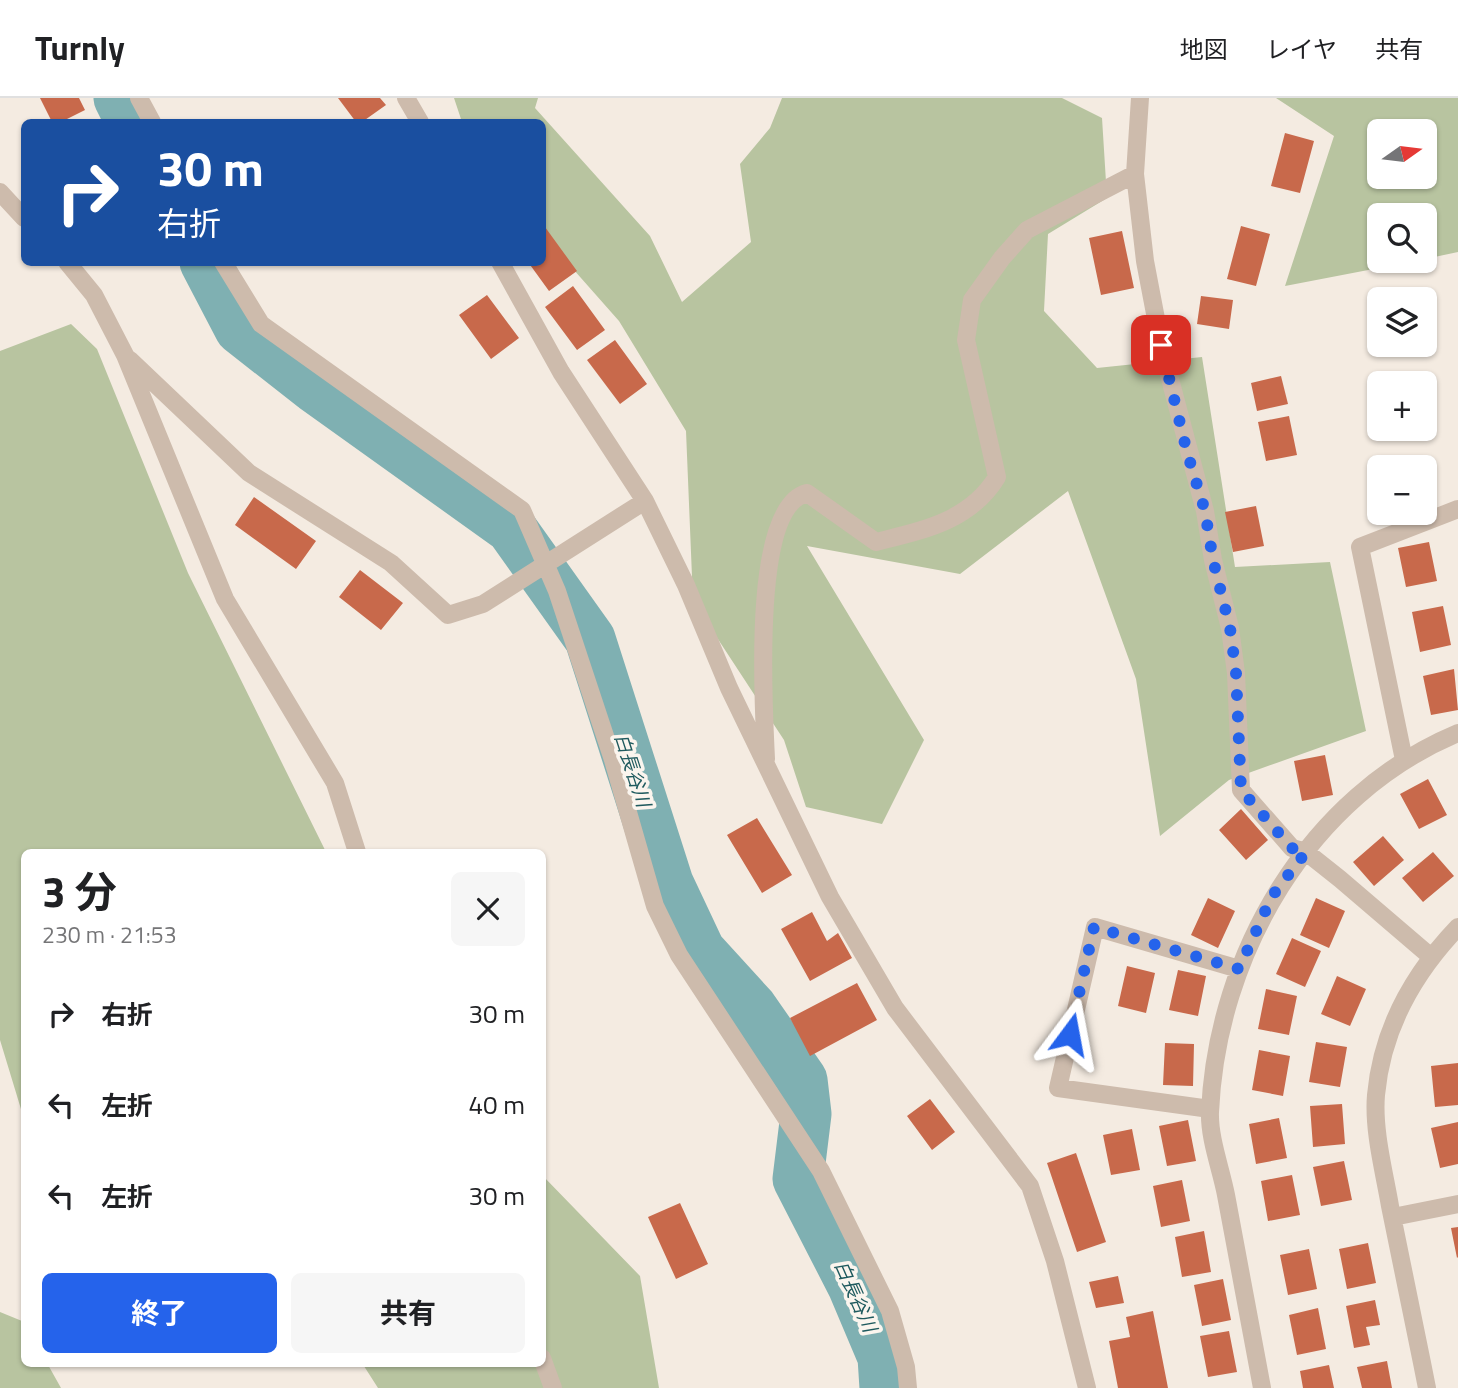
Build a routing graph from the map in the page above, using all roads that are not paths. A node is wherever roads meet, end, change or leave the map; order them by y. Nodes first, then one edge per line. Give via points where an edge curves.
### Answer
1 (139, 98) edge
2 (406, 98) edge
3 (1140, 98) edge
4 (150, 119) edge
5 (418, 119) edge
6 (1135, 174) junction
7 (0, 192) edge
8 (12, 213) edge
9 (70, 266) edge
10 (225, 266) edge
11 (502, 266) edge
12 (125, 355) junction
13 (645, 501) junction
14 (1458, 509) edge
15 (547, 562) junction
16 (1458, 733) edge
17 (1404, 760) junction
18 (766, 765) junction
19 (357, 849) edge
20 (1306, 852) junction
21 (1458, 927) edge
22 (1430, 956) junction
23 (1239, 969) junction
24 (1210, 1109) junction
25 (1458, 1204) edge
26 (1393, 1217) junction
27 (545, 1367) edge
28 (552, 1388) edge
29 (908, 1388) edge
30 (1087, 1388) edge
31 (1262, 1388) edge
32 (1427, 1388) edge

1 - 4 street
2 - 5 street
3 - 6 street
6 - 18 street via 1027,230 972,300 966,340 998,477 986,495 955,518 876,542 807,493 795,499 783,516 763,602
6 - 20 street via 1161,345 1230,628 1241,790 1292,848
7 - 8 street
9 - 12 street via 94,295
10 - 15 street via 261,324 523,510
11 - 13 street via 561,372
12 - 15 street via 249,473 391,563 447,615 483,604
12 - 19 street via 225,599 335,783
13 - 15 street
13 - 18 street
14 - 17 street via 1360,547
15 - 29 street via 613,760 655,906 679,955 821,1171 890,1311
16 - 17 street
17 - 20 street via 1326,825
18 - 30 street via 830,897 895,1008 1030,1186 1055,1261
20 - 22 street
20 - 23 street via 1272,896
21 - 22 street
22 - 26 street via 1405,995 1389,1034 1376,1096
23 - 24 street
23 - 24 street via 1094,927 1058,1088
24 - 31 street
25 - 26 street
26 - 32 street
27 - 28 street

